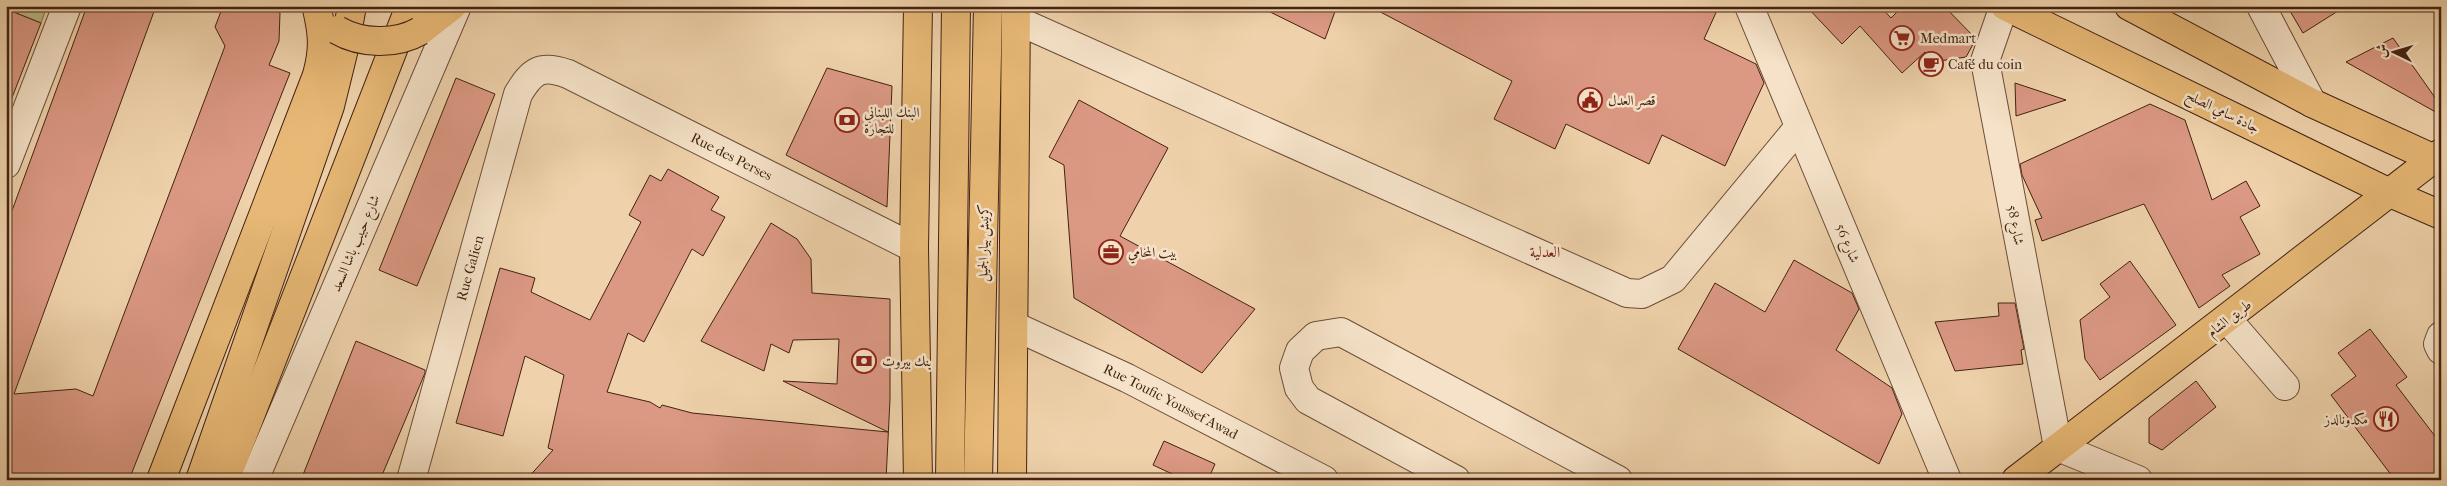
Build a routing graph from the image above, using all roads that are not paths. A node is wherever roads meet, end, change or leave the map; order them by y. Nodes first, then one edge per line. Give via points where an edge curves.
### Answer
1 (67, 6) edge
2 (352, 6) edge
3 (452, 6) edge
4 (457, 6) edge
5 (918, 6) edge
6 (956, 6) edge
7 (988, 6) edge
8 (1749, 6) edge
9 (2005, 6) edge
10 (2129, 6) edge
11 (2261, 6) edge
12 (316, 8) edge
13 (1016, 13) edge
14 (415, 18) edge
15 (547, 69) joint
16 (2312, 103) junction
17 (1800, 127) junction
18 (2438, 158) edge
19 (6, 164) edge
20 (2390, 193) junction
21 (2441, 215) edge
22 (914, 248) junction
23 (2228, 319) junction
24 (1014, 326) junction
25 (2441, 336) edge
26 (2441, 350) edge
27 (2285, 386) dead end
28 (2058, 447) junction
29 (161, 480) edge
30 (200, 480) edge
31 (225, 480) edge
32 (254, 480) edge
33 (410, 480) edge
34 (918, 480) edge
35 (950, 480) edge
36 (978, 480) edge
37 (1012, 480) edge
38 (1324, 480) edge
39 (1456, 480) edge
40 (1618, 480) edge
41 (1947, 480) edge
42 (2016, 480) edge
43 (2138, 480) edge

1 - 19 street
2 - 30 main road via 330,106
3 - 14 main road
4 - 32 street, شارع حبيب باشا السعد
5 - 22 main road
6 - 35 main road
7 - 36 main road, كرنيش بيار الجميل
8 - 17 street, شارع 56
9 - 20 main road, جادة سامي الصلح
9 - 28 street, شارع 58 via 1985,61
10 - 16 main road
11 - 16 street
12 - 14 main road, bridge via 346,36 369,41 397,40
12 - 29 main road via 323,51 317,75
13 - 17 street via 1627,293 1642,294 1673,279
13 - 24 main road
14 - 31 main road
15 - 22 street, Rue des Perses via 568,74
15 - 33 street, Rue Galien via 528,77 518,94
16 - 18 main road
17 - 41 street, شارع 56
18 - 20 main road, طريق الشام
20 - 21 main road, جادة سامي الصلح
20 - 23 main road, طريق الشام
22 - 34 main road
23 - 27 street
23 - 28 main road, طريق الشام
24 - 37 main road
24 - 38 street, Rue Toufic Youssef Awad via 1127,378
25 - 26 street via 2438,344
28 - 42 main road, طريق الشام
28 - 43 street
39 - 40 street via 1308,400 1299,388 1294,368 1300,351 1316,336 1341,332

